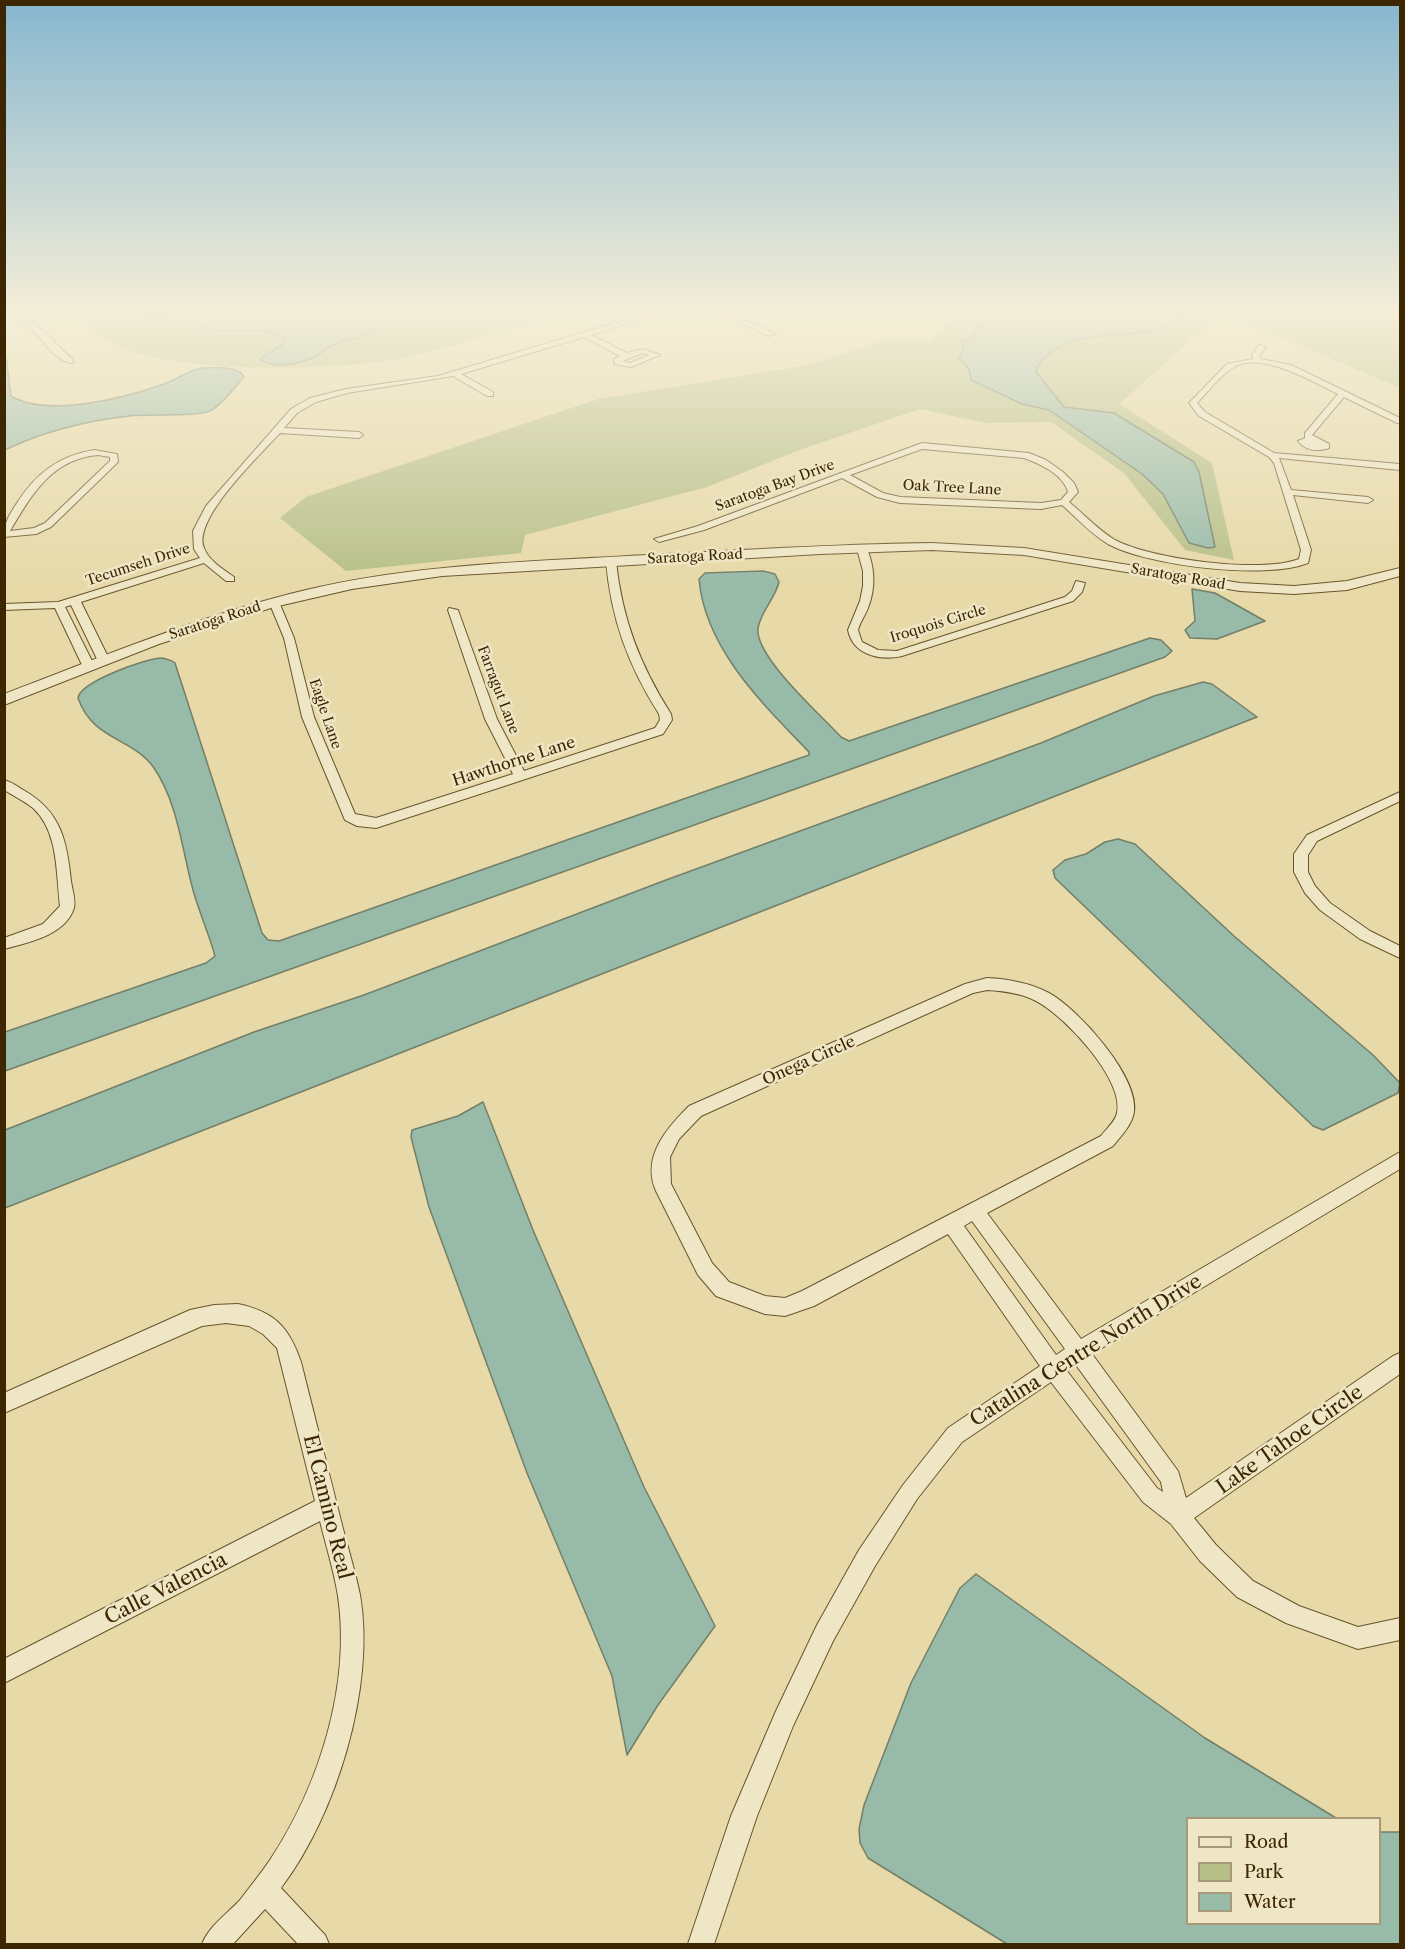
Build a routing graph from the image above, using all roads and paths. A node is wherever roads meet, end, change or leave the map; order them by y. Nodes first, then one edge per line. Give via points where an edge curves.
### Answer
1 (305, 405) edge
2 (1195, 405) edge
3 (1334, 405) edge
4 (1364, 405) edge
5 (1401, 422) edge
6 (277, 430) junction
7 (359, 435) dead end
8 (1310, 439) dead end
9 (1272, 455) junction
10 (1371, 464) junction
11 (1401, 467) edge
12 (1401, 473) edge
13 (843, 475) junction
14 (1288, 492) junction
15 (1368, 500) dead end
16 (1064, 502) junction
17 (4, 533) edge
18 (658, 540) dead end
19 (862, 549) junction
20 (204, 560) junction
21 (611, 561) junction
22 (1401, 572) edge
23 (230, 579) dead end
24 (1080, 583) dead end
25 (75, 601) junction
26 (274, 602) junction
27 (59, 605) junction
28 (4, 607) edge
29 (453, 610) dead end
30 (104, 661) junction
31 (89, 667) junction
32 (4, 700) edge
33 (521, 777) junction
34 (4, 784) edge
35 (1401, 796) edge
36 (366, 823) joint
37 (4, 944) edge
38 (1401, 952) edge
39 (1401, 1160) edge
40 (975, 1211) junction
41 (952, 1224) junction
42 (1078, 1352) junction
43 (1401, 1363) edge
44 (1053, 1368) junction
45 (4, 1403) edge
46 (327, 1506) junction
47 (1179, 1516) junction
48 (1401, 1629) edge
49 (4, 1672) edge
50 (265, 1888) junction
51 (215, 1944) edge
52 (316, 1944) edge
53 (702, 1944) edge

1 - 6 street, Tecumseh Drive
2 - 9 street via 1202,414
3 - 8 street via 1308,435
4 - 5 street
6 - 7 street
6 - 20 street, Tecumseh Drive via 202,517 196,544
9 - 10 street
9 - 14 street
10 - 11 street
10 - 12 street
13 - 16 street, Oak Tree Lane via 880,495 900,500 1041,507
13 - 16 street, Saratoga Bay Drive via 922,446 1012,452 1038,459 1068,481 1073,492
13 - 18 street, Saratoga Bay Drive
14 - 15 street
14 - 16 street via 1307,554 1300,564 1282,569 1212,564 1131,549 1111,541
17 - 17 street via 38,478 48,469 91,453 114,456 114,462 48,525 36,531
19 - 21 street, Saratoga Road
19 - 22 street, Saratoga Road via 939,546 1008,550 1267,589 1340,587
19 - 24 street, Iroquois Circle via 869,581 854,635 864,649 881,655 898,654 1069,599
20 - 23 street, Tecumseh Drive
20 - 25 street, Tecumseh Drive
21 - 26 street, Saratoga Road via 412,575
21 - 33 street, Hawthorne Lane via 622,632 630,655 666,720 664,726 653,735
25 - 27 street
25 - 30 street, Tecumseh Drive
26 - 30 street, Saratoga Road via 206,622
26 - 36 street, Eagle Lane via 289,638 299,688 315,737 350,817
27 - 28 street
27 - 31 street
29 - 33 street, Farragut Lane via 491,719
30 - 31 street, Saratoga Road
31 - 32 street, Saratoga Road
33 - 36 street, Hawthorne Lane via 386,821
34 - 37 street via 51,820 67,907 45,930
35 - 38 street via 1312,838 1304,845 1298,863 1305,885 1322,901 1375,941
39 - 42 street, Catalina Centre North Drive
40 - 41 street, Onega Circle
40 - 41 street, Onega Circle via 1107,1141 1126,1113 1125,1094 1116,1072 1056,1006 1007,985 970,988 695,1111 673,1134 661,1156 662,1185 705,1269 723,1289 765,1305 785,1307 807,1299
40 - 42 street
41 - 44 street
42 - 44 street, Catalina Centre North Drive
42 - 47 street via 1171,1478
43 - 47 street, Lake Tahoe Circle
44 - 47 street via 1150,1496
44 - 53 street, Catalina Centre North Drive via 955,1435 910,1492 867,1558 784,1719 744,1816
45 - 46 street, El Camino Real via 190,1320 219,1311 242,1314 262,1322 282,1337
46 - 49 street, Calle Valencia
46 - 50 street, El Camino Real via 349,1597 353,1637 351,1680 329,1772 308,1819
47 - 48 street via 1208,1553 1245,1589 1294,1615 1358,1638
50 - 51 street, El Camino Real
50 - 52 street

